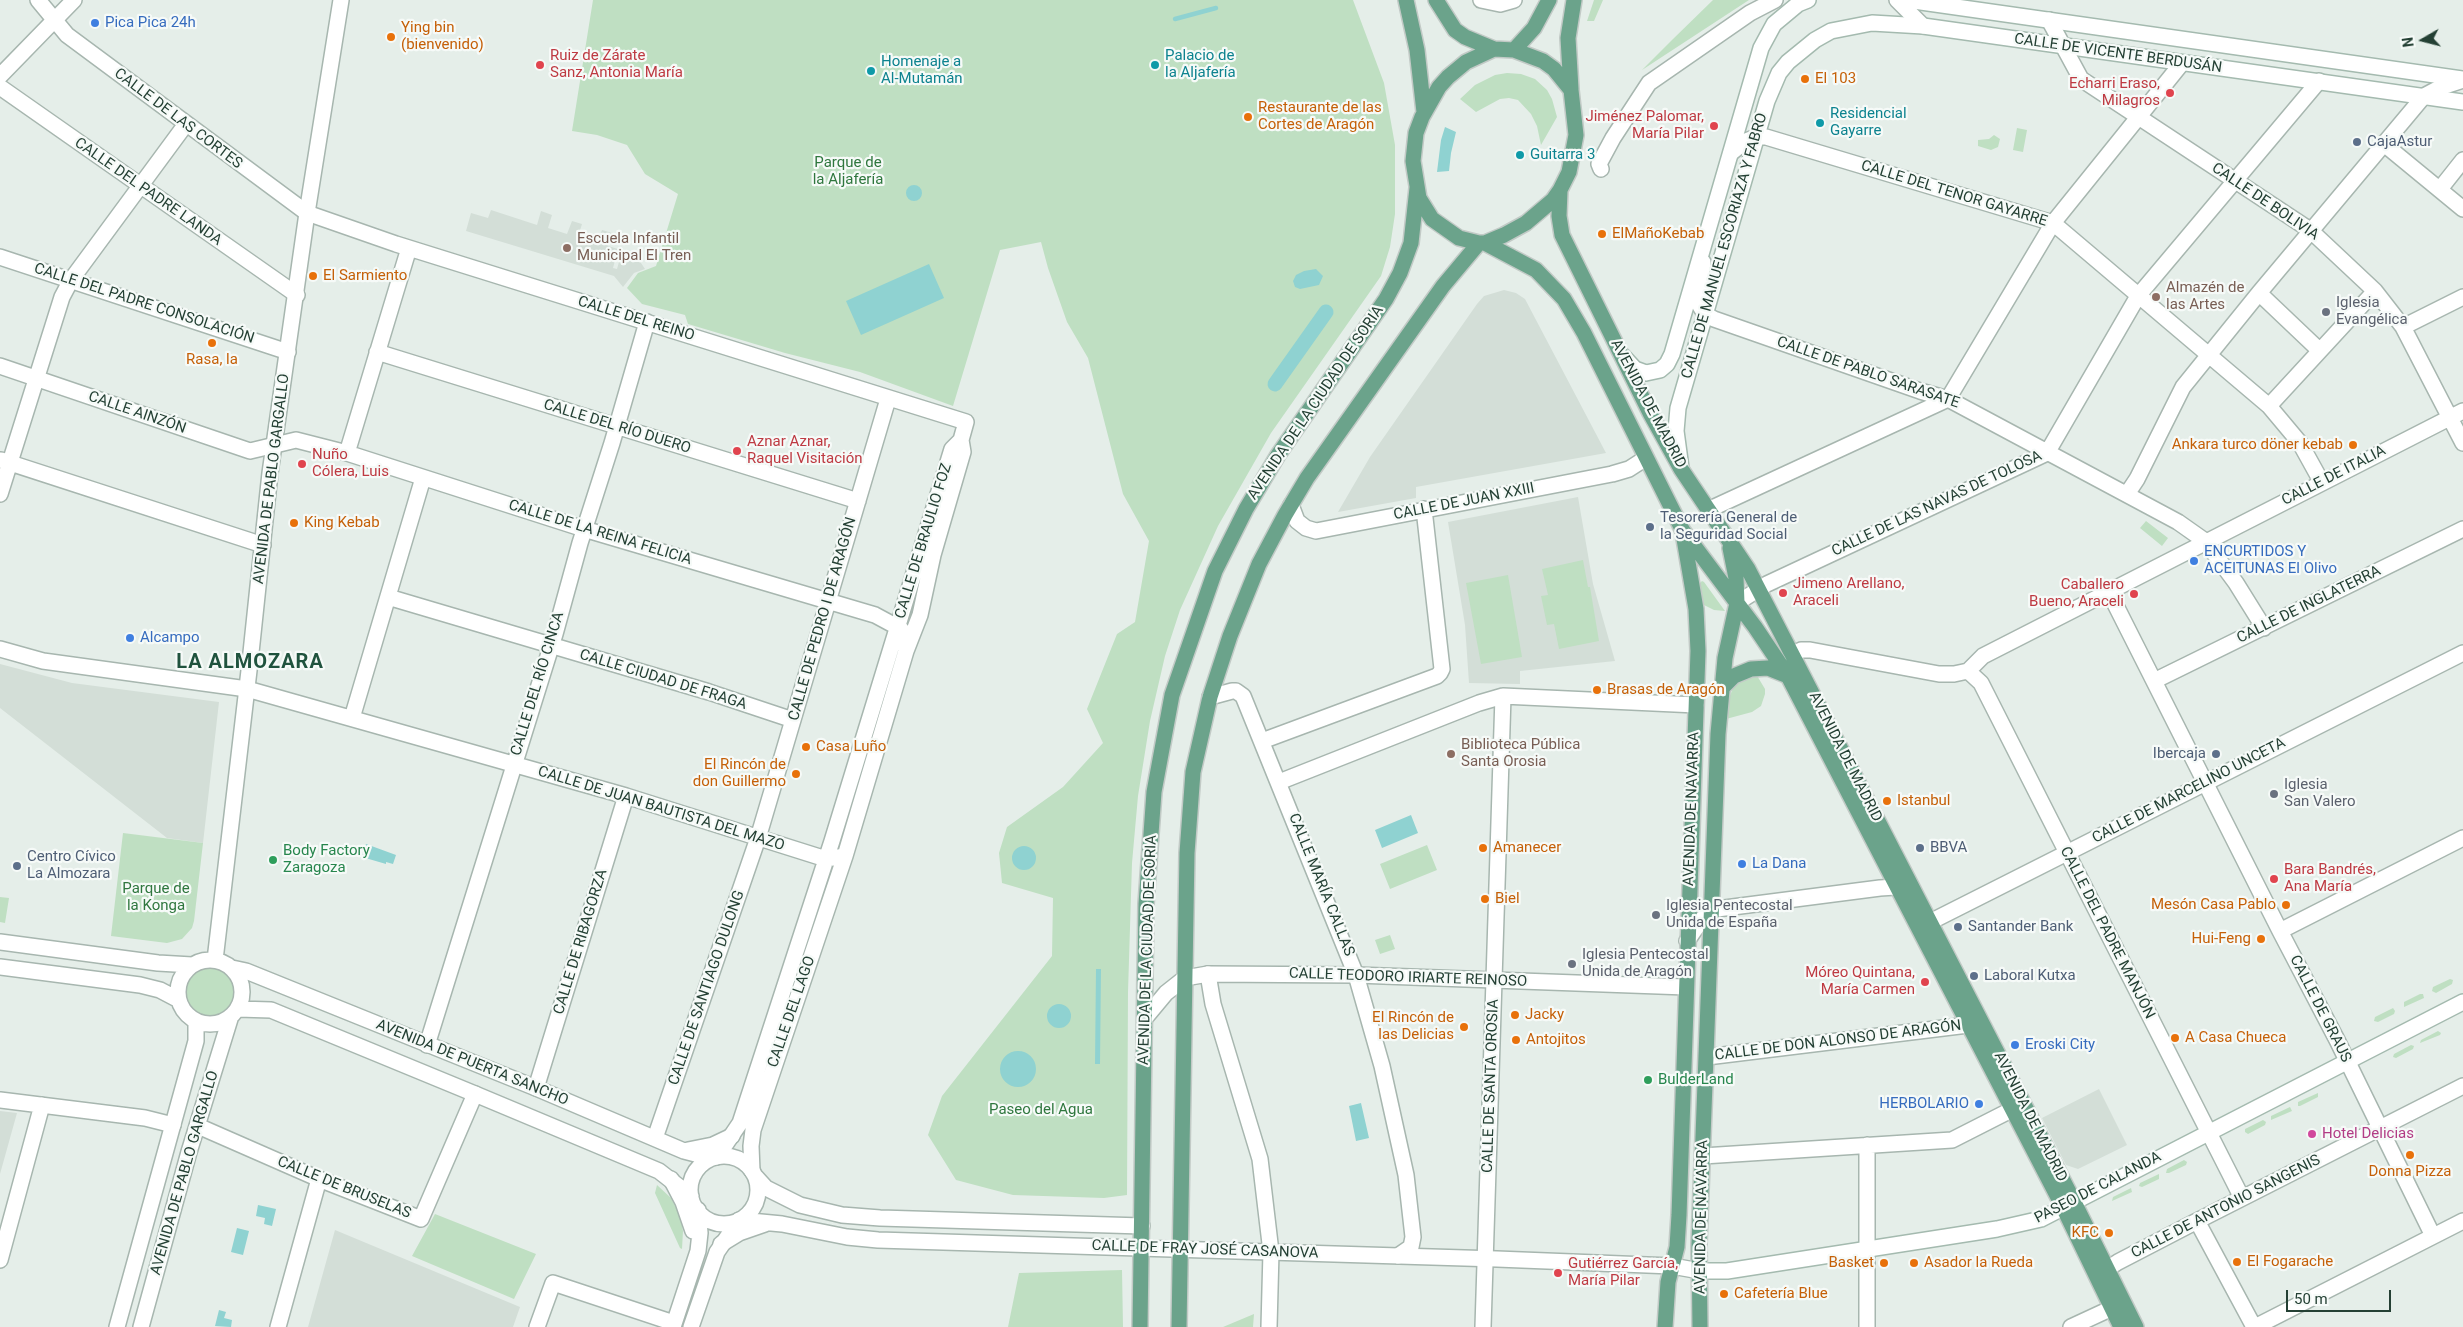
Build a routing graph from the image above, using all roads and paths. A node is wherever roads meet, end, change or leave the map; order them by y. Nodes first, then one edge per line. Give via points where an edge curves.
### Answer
1 (38, 0) edge
2 (74, 0) edge
3 (341, 0) edge
4 (1406, 0) edge
5 (1436, 0) edge
6 (1481, 0) edge
7 (1549, 0) edge
8 (1574, 0) edge
9 (1808, 0) edge
10 (1897, 0) edge
11 (1907, 0) edge
12 (1507, 2) edge
13 (1772, 2) edge
14 (1781, 17) junction
15 (55, 19) junction
16 (2049, 20) junction
17 (1923, 26) junction
18 (1815, 40) joint
19 (2062, 46) junction
20 (1494, 49) junction
21 (1514, 50) junction
22 (2182, 63) junction
23 (0, 76) edge
24 (2463, 79) edge
25 (2319, 81) junction
26 (0, 87) edge
27 (1571, 90) junction
28 (2424, 96) junction
29 (2463, 102) edge
30 (1424, 112) junction
31 (2138, 118) junction
32 (186, 124) junction
33 (1756, 137) junction
34 (2384, 144) junction
35 (1731, 154) junction
36 (2463, 160) edge
37 (1601, 169) dead end
38 (2236, 181) junction
39 (141, 186) junction
40 (1416, 188) junction
41 (2440, 189) junction
42 (1560, 190) junction
43 (2463, 209) edge
44 (307, 213) junction
45 (2053, 223) junction
46 (2310, 230) junction
47 (1482, 243) junction
48 (1704, 246) junction
49 (408, 248) junction
50 (0, 257) edge
51 (71, 280) junction
52 (2375, 291) junction
53 (2259, 293) junction
54 (297, 295) junction
55 (2138, 296) junction
56 (2463, 297) edge
57 (1705, 314) junction
58 (647, 322) junction
59 (2404, 327) junction
60 (2319, 350) junction
61 (288, 352) junction
62 (377, 352) junction
63 (1620, 353) junction
64 (2210, 355) junction
65 (0, 366) edge
66 (35, 378) junction
67 (1948, 398) junction
68 (888, 399) junction
69 (2269, 406) junction
70 (2456, 414) edge
71 (617, 426) junction
72 (961, 440) junction
73 (2463, 443) edge
74 (274, 445) junction
75 (2047, 452) junction
76 (346, 453) junction
77 (1646, 458) junction
78 (5, 461) edge
79 (1681, 469) junction
80 (423, 478) junction
81 (2321, 482) junction
82 (0, 494) edge
83 (2127, 494) junction
84 (858, 501) junction
85 (1292, 505) junction
86 (1424, 509) junction
87 (1708, 510) junction
88 (584, 528) junction
89 (2463, 529) edge
90 (1683, 531) junction
91 (1727, 539) junction
92 (2205, 541) junction
93 (263, 545) junction
94 (1758, 589) junction
95 (2109, 592) junction
96 (388, 597) junction
97 (828, 602) junction
98 (1737, 603) junction
99 (898, 626) junction
100 (2264, 628) junction
101 (552, 646) junction
102 (0, 649) edge
103 (906, 652) junction
104 (2463, 653) edge
105 (1792, 655) junction
106 (1968, 671) junction
107 (1788, 676) junction
108 (2154, 681) junction
109 (247, 689) junction
110 (1721, 689) junction
111 (1503, 696) junction
112 (1210, 697) junction
113 (1696, 705) junction
114 (352, 718) junction
115 (793, 720) junction
116 (1262, 741) junction
117 (514, 764) junction
118 (1279, 782) junction
119 (2206, 783) junction
120 (626, 796) junction
121 (758, 838) junction
122 (2463, 838) edge
123 (2067, 853) junction
124 (844, 856) junction
125 (826, 858) junction
126 (1896, 887) junction
127 (1914, 891) junction
128 (1711, 911) junction
129 (1930, 922) junction
130 (2280, 931) junction
131 (1924, 938) junction
132 (1687, 941) junction
133 (0, 942) edge
134 (215, 960) junction
135 (192, 965) junction
136 (0, 967) edge
137 (232, 968) junction
138 (1208, 974) junction
139 (1356, 975) junction
140 (1185, 978) junction
141 (1494, 980) junction
142 (1686, 987) junction
143 (179, 1000) junction
144 (2463, 1002) edge
145 (234, 1014) junction
146 (1146, 1017) junction
147 (196, 1022) junction
148 (1968, 1025) junction
149 (427, 1045) junction
150 (1707, 1057) junction
151 (2348, 1061) junction
152 (2463, 1086) edge
153 (536, 1088) junction
154 (475, 1094) junction
155 (0, 1100) edge
156 (42, 1105) junction
157 (2011, 1110) junction
158 (173, 1125) junction
159 (198, 1126) junction
160 (2381, 1128) junction
161 (2208, 1132) junction
162 (732, 1136) junction
163 (655, 1138) junction
164 (1868, 1145) junction
165 (684, 1151) junction
166 (1703, 1156) junction
167 (714, 1158) junction
168 (754, 1174) junction
169 (670, 1178) junction
170 (319, 1180) junction
171 (2242, 1198) junction
172 (694, 1203) junction
173 (2068, 1204) junction
174 (739, 1220) junction
175 (2197, 1221) junction
176 (2463, 1221) edge
177 (769, 1223) junction
178 (1142, 1226) junction
179 (2432, 1236) junction
180 (721, 1244) junction
181 (1141, 1248) junction
182 (1868, 1248) junction
183 (1180, 1249) junction
184 (698, 1251) junction
185 (1271, 1252) junction
186 (1398, 1256) junction
187 (0, 1260) edge
188 (1485, 1260) junction
189 (1672, 1266) junction
190 (1700, 1271) junction
191 (2101, 1272) junction
192 (2112, 1308) junction
193 (674, 1325) edge
194 (117, 1327) edge
195 (141, 1327) edge
196 (278, 1327) edge
197 (537, 1327) edge
198 (691, 1327) edge
199 (1140, 1327) edge
200 (1179, 1327) edge
201 (1269, 1327) edge
202 (1483, 1327) edge
203 (1665, 1327) edge
204 (1700, 1327) edge
205 (1867, 1327) edge
206 (2071, 1327) edge
207 (2122, 1327) edge
208 (2136, 1327) edge
209 (2254, 1327) edge

1 - 15 street, CALLE DE LAS CORTES
2 - 15 street
3 - 44 street, AVENIDA DE PABLO GARGALLO
4 - 30 main road via 1417,50
5 - 20 main road via 1455,30
6 - 12 street
7 - 21 main road via 1534,28
8 - 27 main road via 1568,38
9 - 14 street
10 - 17 street
11 - 16 street, CALLE DE VICENTE BERDUSÁN
13 - 14 street
13 - 37 street via 1649,83 1613,138 1599,164
14 - 35 street, CALLE DE MANUEL ESCORIAZA Y FABRO via 1767,34 1761,48
15 - 23 street
15 - 32 street, CALLE DE LAS CORTES via 67,35
16 - 19 street, CALLE DE BOLIVIA
16 - 24 street, CALLE DE VICENTE BERDUSÁN
17 - 18 street, CALLE DE VICENTE BERDUSÁN via 1872,23 1831,32
17 - 19 street, CALLE DE VICENTE BERDUSÁN
18 - 33 street, CALLE DE MANUEL ESCORIAZA Y FABRO via 1800,50 1779,74
19 - 22 street, CALLE DE VICENTE BERDUSÁN
19 - 31 street, CALLE DE BOLIVIA via 2081,79
20 - 21 main road
20 - 30 main road via 1466,62 1448,77
21 - 27 main road via 1554,69
22 - 25 street, CALLE DE VICENTE BERDUSÁN
22 - 31 street
24 - 28 street, CALLE DE VICENTE BERDUSÁN
25 - 28 street, CALLE DE VICENTE BERDUSÁN
25 - 38 street, CALLE DE LAS NAVAS DE TOLOSA
26 - 39 street, CALLE DEL PADRE LANDA
27 - 42 main road via 1576,136 1569,172
28 - 29 street, CALLE DE VICENTE BERDUSÁN
28 - 34 street
30 - 40 main road via 1416,133 1413,161
31 - 38 street, CALLE DE BOLIVIA
31 - 45 street
32 - 39 street
32 - 44 street, CALLE DE LAS CORTES
33 - 35 street via 1738,146
33 - 45 street, CALLE DEL TENOR GAYARRE via 1766,137
33 - 57 street, CALLE DE MANUEL ESCORIAZA Y FABRO
34 - 41 street
34 - 46 street
35 - 48 street, CALLE DE MANUEL ESCORIAZA Y FABRO
36 - 41 street
38 - 46 street, CALLE DE BOLIVIA
38 - 55 street, CALLE DE LAS NAVAS DE TOLOSA
39 - 51 street
39 - 54 street, CALLE DEL PADRE LANDA
40 - 47 main road via 1425,210 1436,223 1459,238
40 - 146 main road, AVENIDA DE LA CIUDAD DE SORIA via 1411,243 1394,286 1278,455 1249,503 1215,571 1172,695 1154,792 1146,904
41 - 43 street
42 - 47 main road via 1526,224
42 - 63 main road, AVENIDA DE MADRID via 1562,235
44 - 49 street, CALLE DEL REINO
44 - 54 street, AVENIDA DE PABLO GARGALLO
45 - 55 street, CALLE DEL TENOR GAYARRE
45 - 67 street
46 - 52 street, CALLE DE BOLIVIA
46 - 53 street
47 - 77 main road, AVENIDA DE MADRID via 1536,270 1564,299
47 - 85 main road via 1451,275 1307,478
48 - 57 street via 1699,294
48 - 63 street, CALLE DE MANUEL ESCORIAZA Y FABRO via 1668,364 1660,370 1646,373 1635,369
49 - 58 street, CALLE DEL REINO
49 - 62 street
50 - 51 street, CALLE DEL PADRE CONSOLACIÓN
51 - 61 street, CALLE DEL PADRE CONSOLACIÓN
51 - 66 street via 62,296
52 - 59 street, CALLE DE BOLIVIA
52 - 60 street
53 - 60 street
53 - 64 street
54 - 61 street, AVENIDA DE PABLO GARGALLO
55 - 64 street, CALLE DEL TENOR GAYARRE
55 - 75 street, CALLE DE LAS NAVAS DE TOLOSA
56 - 59 street
57 - 67 street, CALLE DE PABLO SARASATE via 1920,391
57 - 79 street, CALLE DE MANUEL ESCORIAZA Y FABRO via 1676,420
58 - 68 street, CALLE DEL REINO
58 - 71 street, CALLE DEL RÍO CINCA
59 - 70 street, CALLE DE BOLIVIA
60 - 69 street
61 - 74 street, AVENIDA DE PABLO GARGALLO
62 - 71 street, CALLE DEL RÍO DUERO
62 - 76 street
63 - 79 main road, AVENIDA DE MADRID
64 - 69 street, CALLE DEL TENOR GAYARRE
64 - 83 street via 2183,387
65 - 66 street, CALLE AINZÓN
66 - 74 street, CALLE AINZÓN via 250,451
66 - 78 street
67 - 75 street, CALLE DE PABLO SARASATE
67 - 87 street
68 - 72 street, CALLE DEL REINO via 966,422
68 - 84 street, CALLE DE PEDRO I DE ARAGÓN
69 - 81 street, CALLE DEL TENOR GAYARRE via 2300,443
70 - 73 street, CALLE DE BOLIVIA
70 - 81 street, CALLE DE ITALIA
71 - 84 street, CALLE DEL RÍO DUERO
71 - 88 street, CALLE DEL RÍO CINCA
72 - 99 street, CALLE DE BRAULIO FOZ via 952,449
72 - 103 street, CALLE DE BRAULIO FOZ via 963,452 933,555 920,615
74 - 76 street, CALLE DE LA REINA FELICIA via 296,440
74 - 93 street, AVENIDA DE PABLO GARGALLO
75 - 83 street, CALLE DE PABLO SARASATE
75 - 94 street, CALLE DE LAS NAVAS DE TOLOSA
76 - 80 street, CALLE DE LA REINA FELICIA
77 - 86 street, CALLE DE JUAN XXIII via 1629,469 1612,474
77 - 90 main road, AVENIDA DE MADRID
78 - 82 street
78 - 93 street
79 - 87 main road, AVENIDA DE MADRID
80 - 88 street, CALLE DE LA REINA FELICIA
80 - 96 street
81 - 92 street, CALLE DE ITALIA
83 - 92 street, CALLE DE PABLO SARASATE
84 - 97 street, CALLE DE PEDRO I DE ARAGÓN
85 - 86 street, CALLE DE JUAN XXIII via 1297,521 1316,531
85 - 112 main road via 1259,564
86 - 116 street via 1440,673
87 - 91 main road, AVENIDA DE MADRID
88 - 97 street, CALLE DE LA REINA FELICIA
88 - 101 street, CALLE DEL RÍO CINCA
89 - 100 street, CALLE DE INGLATERRA
90 - 98 main road, AVENIDA DE MADRID
90 - 113 main road, AVENIDA DE NAVARRA via 1697,623
91 - 94 main road, AVENIDA DE MADRID
91 - 98 main road, AVENIDA DE NAVARRA via 1734,567
92 - 95 street, CALLE DE ITALIA
92 - 100 street, CALLE DE PABLO SARASATE
93 - 109 street, AVENIDA DE PABLO GARGALLO
94 - 98 street, CALLE DE LAS NAVAS DE TOLOSA
94 - 105 main road, AVENIDA DE MADRID
95 - 106 street, CALLE DE ITALIA via 1983,656
95 - 108 street, CALLE DE GRAUS
96 - 101 street, CALLE CIUDAD DE FRAGA
96 - 114 street
97 - 99 street, CALLE DE LA REINA FELICIA via 875,615
97 - 115 street, CALLE DE PEDRO I DE ARAGÓN
98 - 107 main road, AVENIDA DE MADRID
98 - 110 main road, AVENIDA DE NAVARRA
99 - 103 street via 904,633
99 - 125 street, CALLE DE BRAULIO FOZ
100 - 108 street, CALLE DE INGLATERRA
101 - 115 street, CALLE CIUDAD DE FRAGA
101 - 117 street, CALLE DEL RÍO CINCA
102 - 109 street, CALLE DE JUAN BAUTISTA DEL MAZO via 43,661
103 - 124 street, CALLE DE BRAULIO FOZ
104 - 119 street, CALLE DE MARCELINO UNCETA
105 - 106 street via 1810,650 1939,674
105 - 107 main road
105 - 127 main road, AVENIDA DE MADRID
106 - 123 street, CALLE DEL PADRE MANJÓN via 1981,683
107 - 110 main road via 1768,668 1751,669 1734,676
107 - 126 main road, AVENIDA DE MADRID
108 - 119 street, CALLE DE GRAUS
109 - 114 street, CALLE DE JUAN BAUTISTA DEL MAZO
109 - 134 street, AVENIDA DE PABLO GARGALLO
110 - 128 main road, AVENIDA DE NAVARRA
111 - 113 street
111 - 118 street
111 - 141 street, CALLE DE SANTA OROSIA
112 - 116 street, CALLE MARÍA CALLAS via 1232,691 1240,693
112 - 140 main road via 1193,772
113 - 132 main road, AVENIDA DE NAVARRA
114 - 117 street, CALLE DE JUAN BAUTISTA DEL MAZO
115 - 121 street, CALLE DE PEDRO I DE ARAGÓN
116 - 118 street, CALLE MARÍA CALLAS
117 - 120 street, CALLE DE JUAN BAUTISTA DEL MAZO
117 - 149 street, CALLE DEL RÍO CINCA
118 - 139 street, CALLE MARÍA CALLAS
119 - 123 street, CALLE DE MARCELINO UNCETA
119 - 130 street, CALLE DE GRAUS
120 - 121 street, CALLE DE JUAN BAUTISTA DEL MAZO
120 - 153 street, CALLE DE RIBAGORZA
121 - 125 street, CALLE DE JUAN BAUTISTA DEL MAZO
121 - 163 street, CALLE DE SANTIAGO DULONG
122 - 130 street
123 - 129 street, CALLE DE MARCELINO UNCETA
123 - 161 street, CALLE DEL PADRE MANJÓN
124 - 125 street, CALLE DE JUAN BAUTISTA DEL MAZO
124 - 168 street, CALLE DEL LAGO via 753,1130 750,1146
125 - 162 street, CALLE DEL LAGO via 740,1123
126 - 127 street
126 - 128 street via 1736,905
126 - 131 main road, AVENIDA DE MADRID
127 - 129 main road, AVENIDA DE MADRID
128 - 132 street
128 - 150 main road, AVENIDA DE NAVARRA
129 - 131 street
129 - 173 main road, AVENIDA DE MADRID
130 - 151 street, CALLE DE GRAUS
131 - 148 main road, AVENIDA DE MADRID
132 - 142 main road, AVENIDA DE NAVARRA
133 - 135 street
134 - 135 street
134 - 137 street
135 - 143 street via 179,984
136 - 143 street via 140,985 160,990
137 - 145 street via 242,984 242,997
137 - 149 street, AVENIDA DE PUERTA SANCHO
138 - 139 street, CALLE TEODORO IRIARTE REINOSO
138 - 140 street, CALLE TEODORO IRIARTE REINOSO
138 - 185 street via 1213,1004 1260,1159
139 - 141 street, CALLE TEODORO IRIARTE REINOSO
139 - 186 street, CALLE MARÍA CALLAS via 1382,1066 1404,1162 1413,1237 1410,1247
140 - 146 street, CALLE TEODORO IRIARTE REINOSO via 1166,993
140 - 183 main road
141 - 142 street, CALLE TEODORO IRIARTE REINOSO
141 - 188 street, CALLE DE SANTA OROSIA
142 - 189 main road, AVENIDA DE NAVARRA via 1679,1215
143 - 147 street via 184,1011
144 - 151 street, PASEO DE CALANDA
145 - 147 street via 210,1025
145 - 154 street, AVENIDA DE PUERTA SANCHO via 272,1010
145 - 159 street, AVENIDA DE PABLO GARGALLO
146 - 178 main road, AVENIDA DE LA CIUDAD DE SORIA
147 - 158 street, AVENIDA DE PABLO GARGALLO via 196,1041
148 - 150 street, CALLE DE DON ALONSO DE ARAGÓN
148 - 157 main road, AVENIDA DE MADRID
149 - 153 street, AVENIDA DE PUERTA SANCHO
150 - 166 main road, AVENIDA DE NAVARRA
151 - 160 street, CALLE DE GRAUS
151 - 161 street, PASEO DE CALANDA
152 - 160 street, CALLE DE ANTONIO SANGENIS
153 - 163 street, AVENIDA DE PUERTA SANCHO
154 - 169 street, AVENIDA DE PUERTA SANCHO
154 - 170 street, CALLE DE BRUSELAS via 421,1219
155 - 156 street
156 - 158 street via 145,1118
156 - 187 street
157 - 164 street via 1952,1140
157 - 173 main road, AVENIDA DE MADRID
158 - 194 street, AVENIDA DE PABLO GARGALLO
159 - 170 street, CALLE DE BRUSELAS
159 - 195 street, AVENIDA DE PABLO GARGALLO
160 - 171 street, CALLE DE ANTONIO SANGENIS
160 - 179 street, CALLE DE GRAUS
161 - 171 street, CALLE DEL PADRE MANJÓN
161 - 173 street, PASEO DE CALANDA
162 - 165 street via 713,1145
162 - 167 street, CALLE DEL LAGO
163 - 165 street, AVENIDA DE PUERTA SANCHO
164 - 166 street
164 - 182 street
165 - 167 street, AVENIDA DE PUERTA SANCHO
166 - 190 main road, AVENIDA DE NAVARRA
167 - 168 street via 737,1158
167 - 172 street via 696,1171 691,1183
168 - 174 street via 757,1198 751,1211
168 - 178 street, CALLE DE FRAY JOSÉ CASANOVA via 766,1188 800,1205 842,1215
169 - 172 street, AVENIDA DE PUERTA SANCHO
169 - 184 street via 690,1220
170 - 196 street
171 - 175 street, CALLE DE ANTONIO SANGENIS
172 - 174 street via 706,1218 716,1222
172 - 184 street via 700,1233
173 - 182 street, PASEO DE CALANDA via 2048,1216 2022,1224
173 - 191 main road, AVENIDA DE MADRID
174 - 177 street, CALLE DE FRAY JOSÉ CASANOVA
174 - 180 street
175 - 191 street, CALLE DE ANTONIO SANGENIS
175 - 209 street
176 - 179 street
177 - 180 street via 739,1233
177 - 181 street, CALLE DE FRAY JOSÉ CASANOVA via 829,1235 878,1240
178 - 181 main road, AVENIDA DE LA CIUDAD DE SORIA
179 - 209 street
180 - 198 street
181 - 183 street, CALLE DE FRAY JOSÉ CASANOVA
181 - 199 main road, AVENIDA DE LA CIUDAD DE SORIA
182 - 190 street, PASEO DE CALANDA via 1727,1271
182 - 205 street
183 - 185 street, CALLE DE FRAY JOSÉ CASANOVA
183 - 200 main road
184 - 193 street
185 - 186 street, CALLE DE FRAY JOSÉ CASANOVA
185 - 201 street
186 - 188 street, CALLE DE FRAY JOSÉ CASANOVA
188 - 189 street, CALLE DE FRAY JOSÉ CASANOVA
188 - 202 street, CALLE DE SANTA OROSIA
189 - 190 street, PASEO DE CALANDA
189 - 203 main road, AVENIDA DE NAVARRA
190 - 204 main road, AVENIDA DE NAVARRA
191 - 192 main road, AVENIDA DE MADRID
191 - 208 main road, AVENIDA DE MADRID
192 - 206 street
192 - 207 main road, AVENIDA DE MADRID
193 - 197 street via 553,1283

